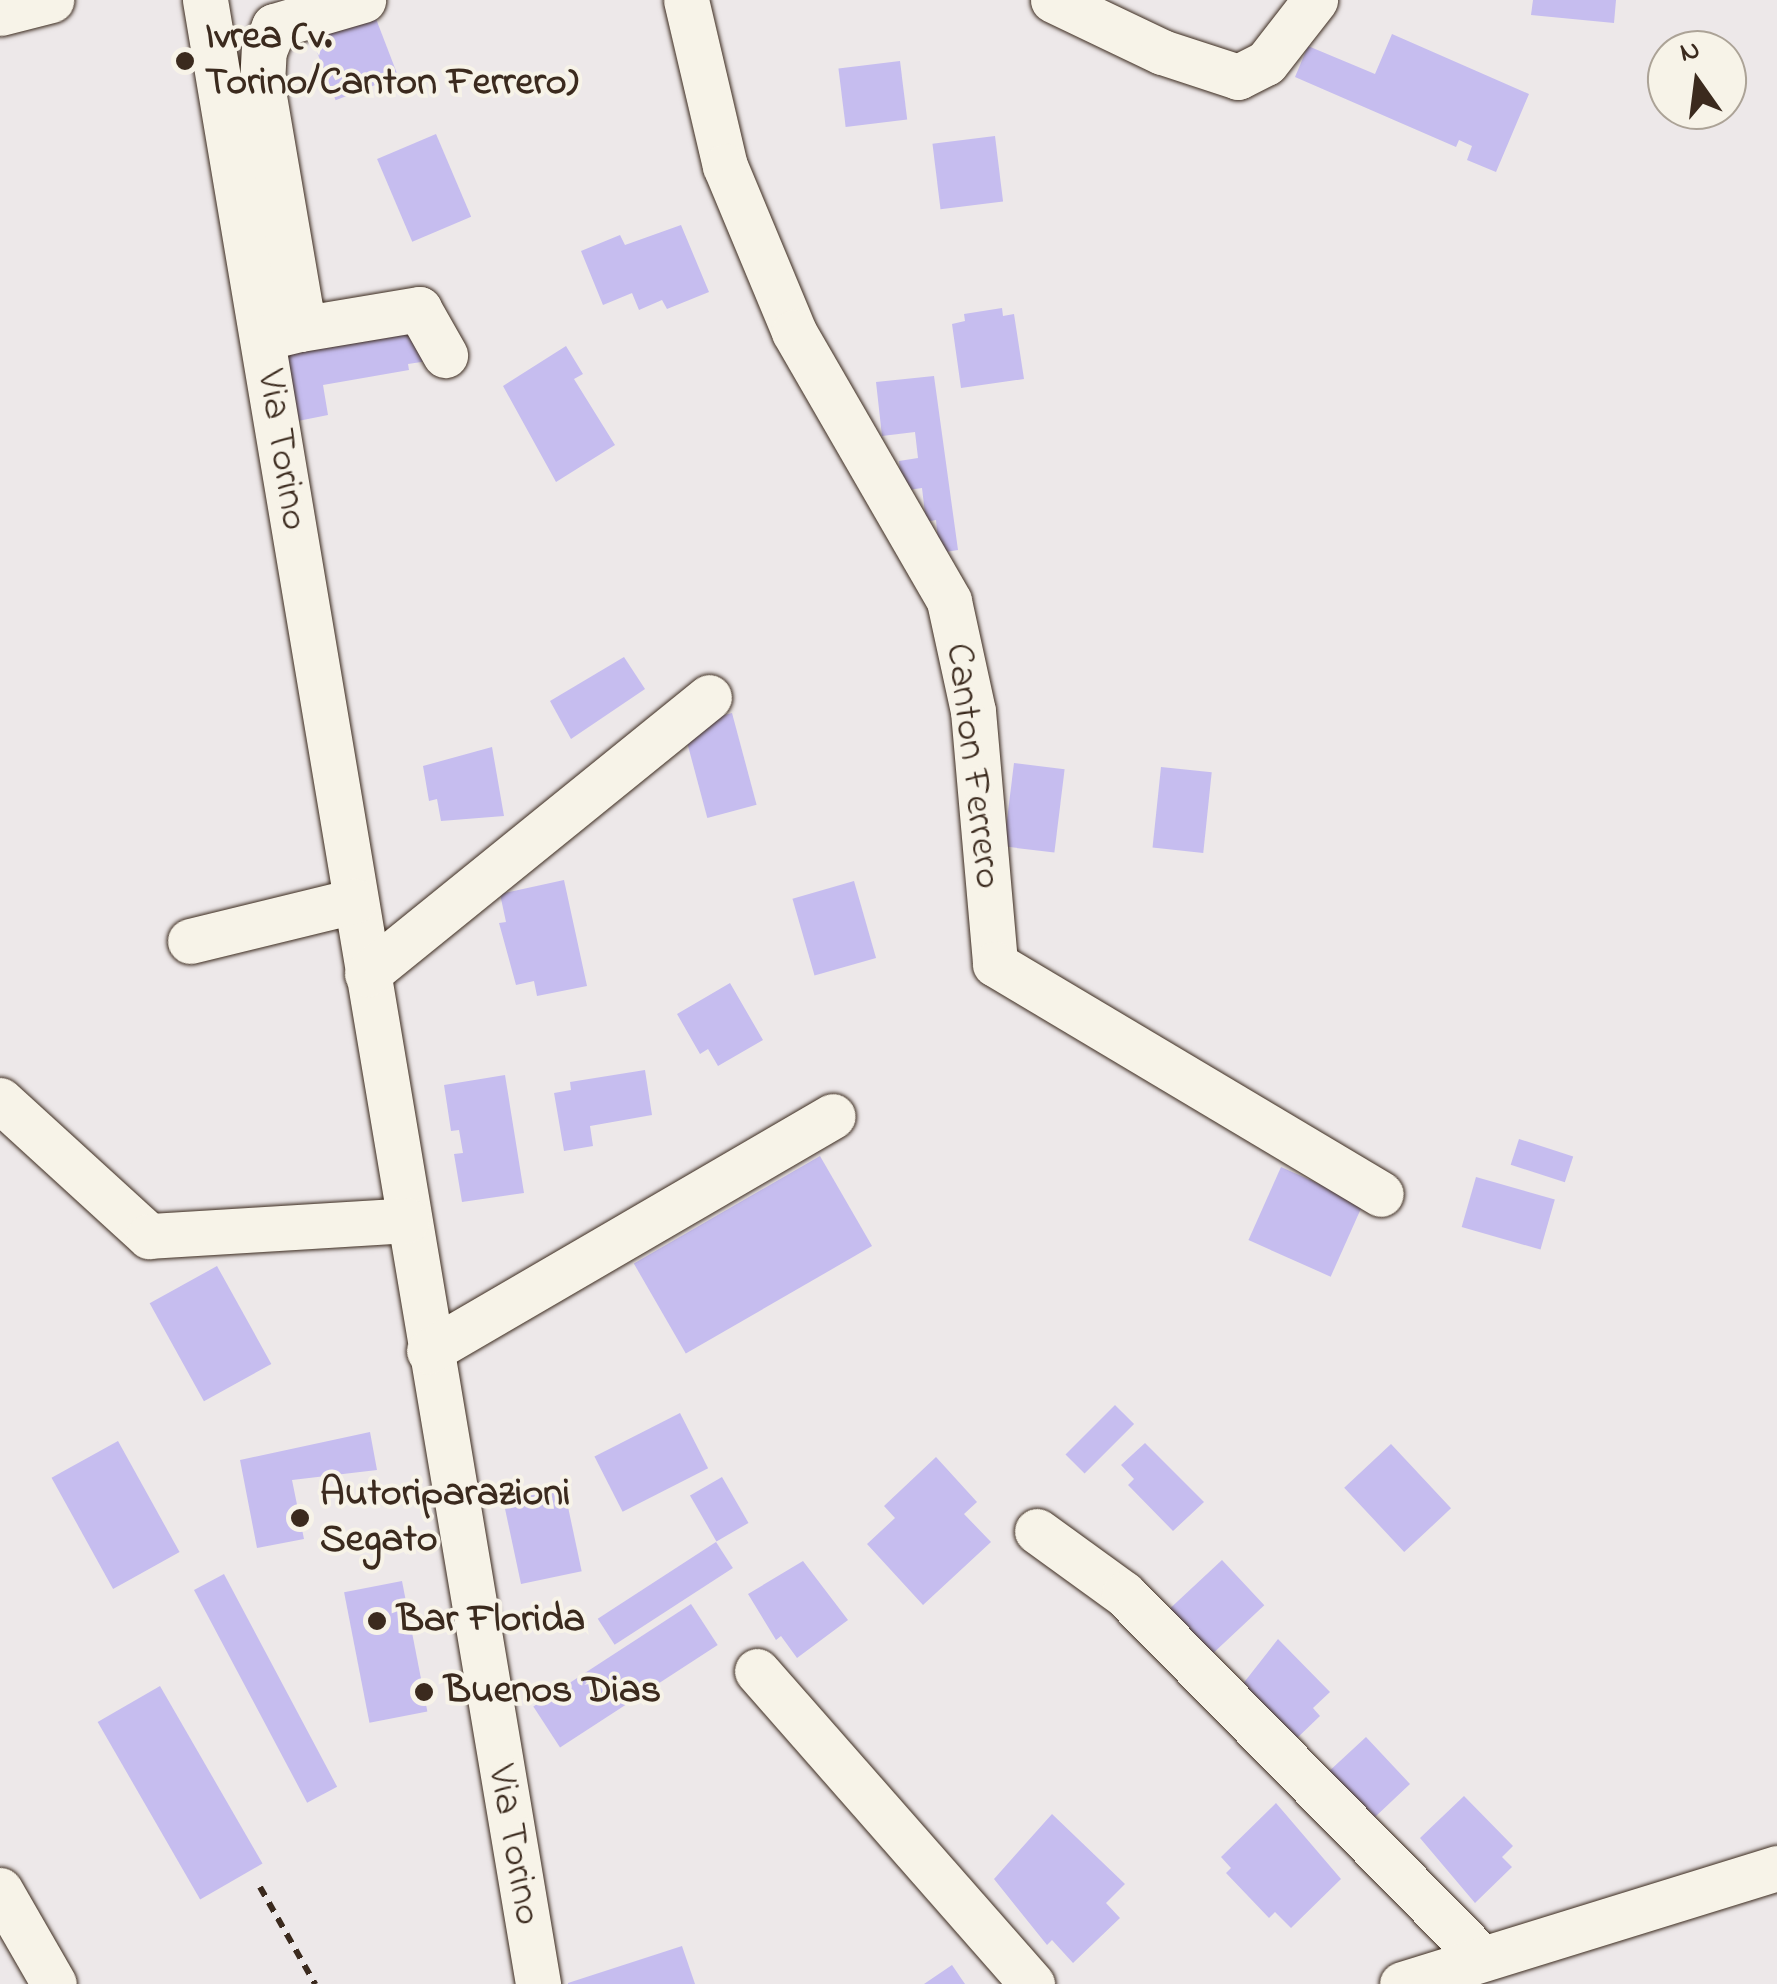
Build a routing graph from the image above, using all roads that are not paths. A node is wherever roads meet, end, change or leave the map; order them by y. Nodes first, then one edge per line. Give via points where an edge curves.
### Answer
1 (50, 0) edge
2 (205, 0) edge
3 (363, 0) edge
4 (686, 0) edge
5 (1053, 0) edge
6 (1315, 0) edge
7 (0, 13) edge
8 (281, 333) junction
9 (445, 354) dead end
10 (709, 697) dead end
11 (354, 901) junction
12 (190, 941) dead end
13 (367, 974) junction
14 (0, 1100) edge
15 (833, 1116) dead end
16 (1381, 1194) dead end
17 (407, 1220) junction
18 (429, 1351) junction
19 (1038, 1531) dead end
20 (757, 1671) dead end
21 (1777, 1868) edge
22 (0, 1890) edge
23 (1480, 1957) junction
24 (54, 1984) edge
25 (538, 1984) edge
26 (1032, 1984) edge
27 (1402, 1984) edge

1 - 7 street
2 - 8 street, Via Torino
3 - 8 street via 274,26 262,84 287,148
4 - 16 street, Canton Ferrero via 725,166 794,332 949,601 973,711 995,964
5 - 6 street via 1162,52 1238,77 1266,63
8 - 9 street via 419,309
8 - 11 street, Via Torino
10 - 13 street
11 - 12 street
11 - 13 street, Via Torino
13 - 17 street, Via Torino
14 - 17 street via 150,1236
15 - 18 street
17 - 18 street, Via Torino
18 - 25 street, Via Torino
19 - 23 street via 1124,1594
20 - 26 street
21 - 23 street
22 - 24 street
23 - 27 street

